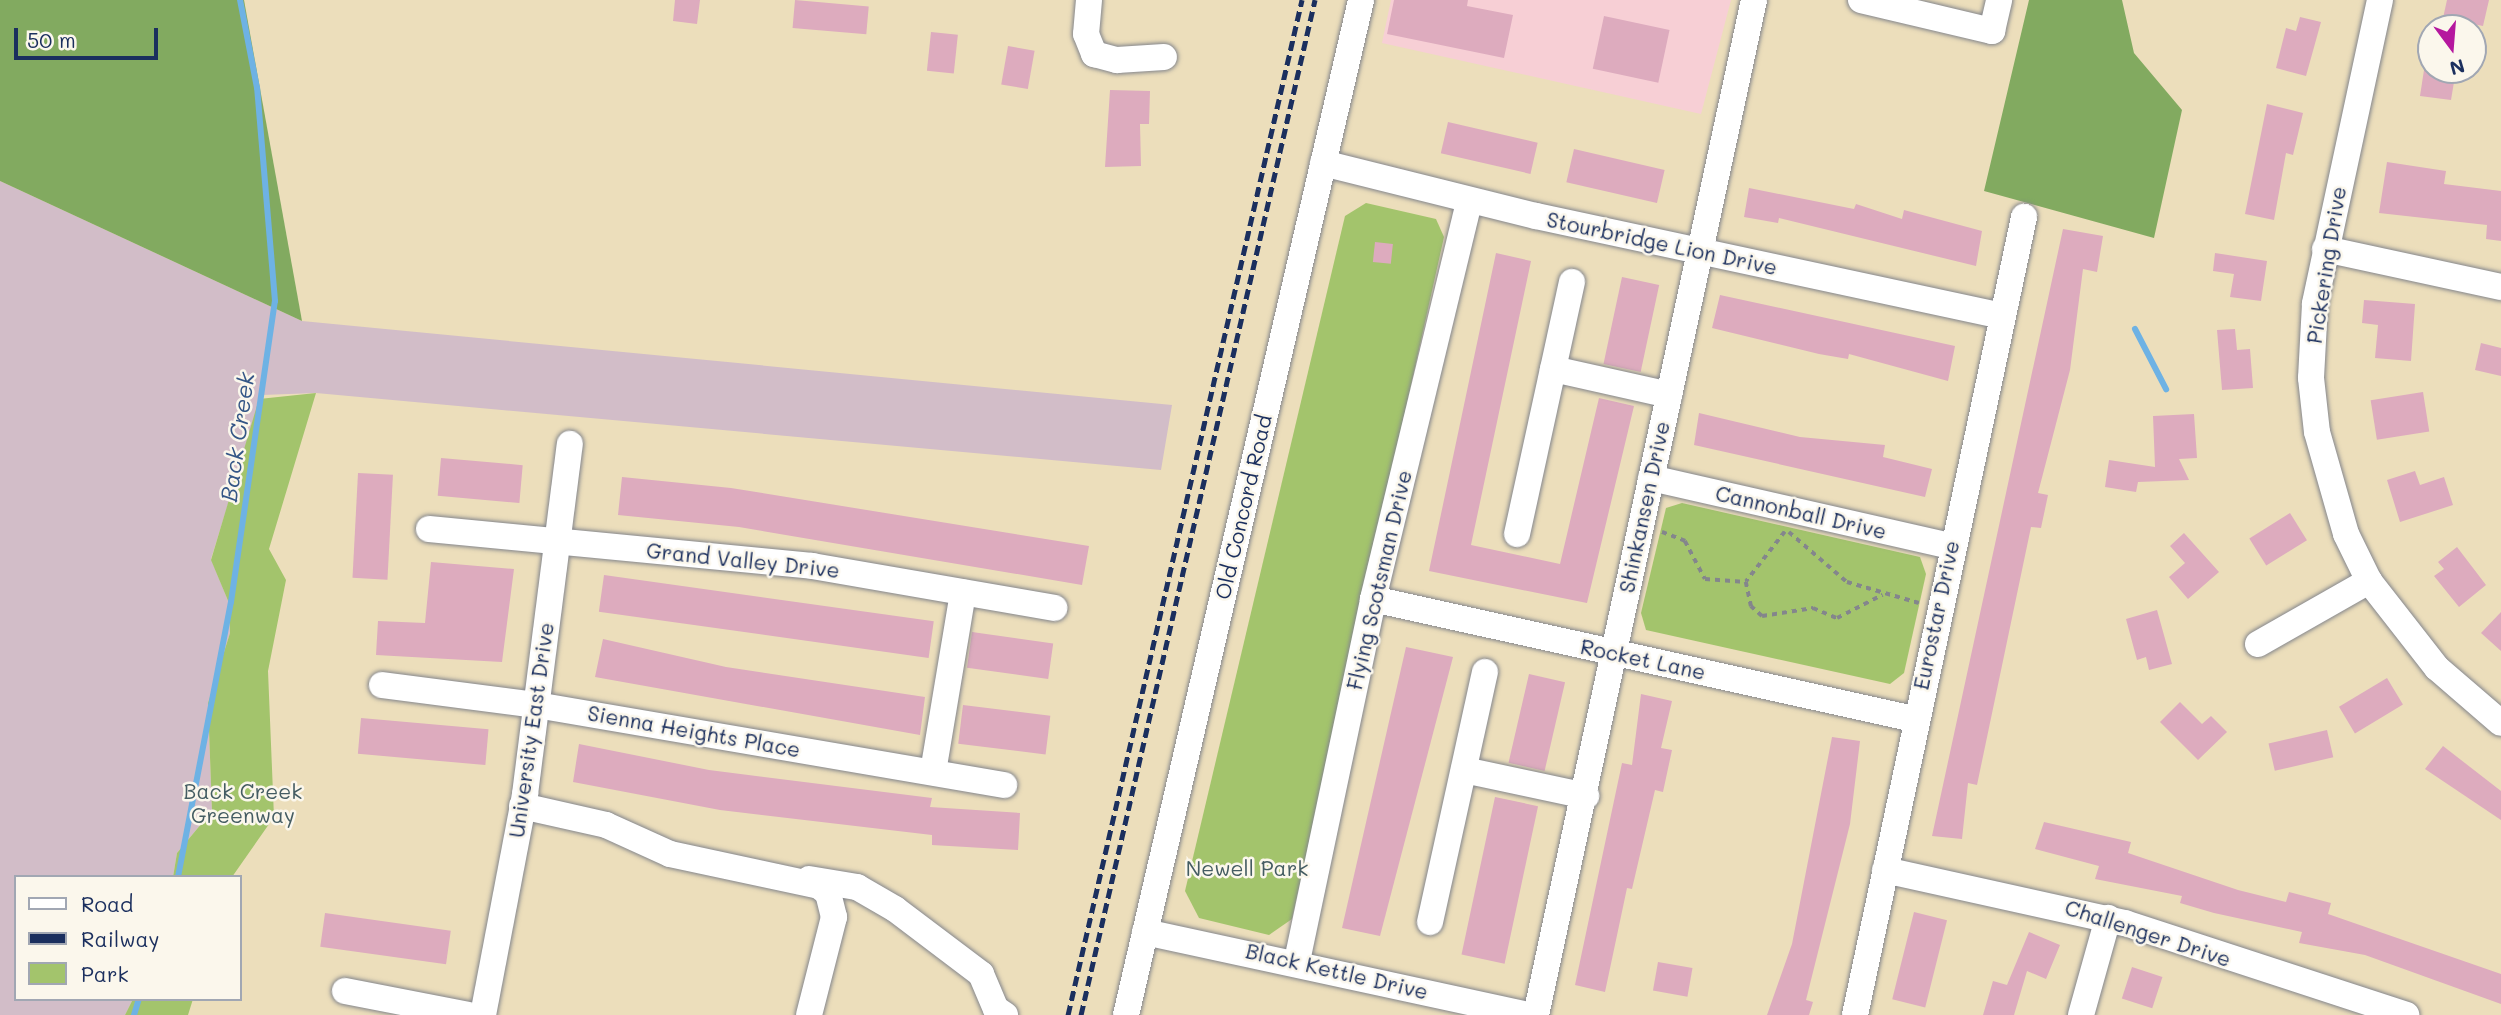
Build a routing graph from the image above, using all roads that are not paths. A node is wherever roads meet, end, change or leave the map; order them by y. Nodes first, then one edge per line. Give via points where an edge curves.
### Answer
1 (1089, 0) edge
2 (1361, 0) edge
3 (1754, 0) edge
4 (1861, 0) edge
5 (1999, 0) edge
6 (2380, 0) edge
7 (1164, 57) dead end
8 (1323, 163) junction
9 (1469, 201) junction
10 (2024, 217) dead end
11 (2325, 250) junction
12 (1699, 251) junction
13 (1572, 282) dead end
14 (2501, 287) edge
15 (2002, 316) junction
16 (1553, 369) junction
17 (1669, 395) junction
18 (570, 443) dead end
19 (1651, 478) junction
20 (429, 529) dead end
21 (1517, 534) dead end
22 (558, 541) junction
23 (1950, 546) junction
24 (2369, 581) junction
25 (963, 592) junction
26 (1373, 599) junction
27 (1055, 608) dead end
28 (2258, 644) dead end
29 (1613, 652) junction
30 (1485, 672) dead end
31 (382, 685) dead end
32 (536, 705) junction
33 (1914, 719) junction
34 (2501, 723) edge
35 (1464, 770) junction
36 (933, 772) junction
37 (1004, 785) dead end
38 (1586, 796) junction
39 (522, 806) junction
40 (1885, 870) junction
41 (808, 879) junction
42 (2108, 918) junction
43 (1430, 922) dead end
44 (1146, 932) junction
45 (1297, 961) junction
46 (345, 991) dead end
47 (2328, 1003) edge
48 (468, 1015) edge
49 (483, 1015) edge
50 (809, 1015) edge
51 (1005, 1015) edge
52 (1126, 1015) edge
53 (1528, 1015) edge
54 (1536, 1015) edge
55 (1855, 1015) edge
56 (2081, 1015) edge
57 (2406, 1015) edge

1 - 7 street via 1086,34 1094,54 1116,60
2 - 8 street, Old Concord Road
3 - 12 street, Shinkansen Drive
4 - 5 street via 1992,31
6 - 11 street, Pickering Drive
8 - 9 street, Stourbridge Lion Drive
8 - 44 street, Old Concord Road
9 - 12 street, Stourbridge Lion Drive
9 - 26 street, Flying Scotsman Drive
10 - 15 street, Eurostar Drive
11 - 14 street
11 - 24 street, Pickering Drive via 2312,339 2317,432 2346,534
12 - 15 street, Stourbridge Lion Drive
12 - 17 street, Shinkansen Drive
13 - 16 street
15 - 23 street, Eurostar Drive
16 - 17 street
16 - 21 street
17 - 19 street, Shinkansen Drive
18 - 22 street, University East Drive
19 - 23 street, Cannonball Drive
19 - 29 street, Shinkansen Drive
20 - 22 street, Grand Valley Drive
22 - 25 street, Grand Valley Drive via 811,566
22 - 32 street, University East Drive
23 - 33 street, Eurostar Drive
24 - 28 street
24 - 34 street, Pickering Drive via 2437,668
25 - 27 street, Grand Valley Drive
25 - 36 street
26 - 29 street, Rocket Lane
26 - 45 street, Flying Scotsman Drive
29 - 33 street, Rocket Lane
29 - 38 street, Shinkansen Drive
30 - 35 street
31 - 32 street, Sienna Heights Place
32 - 36 street, Sienna Heights Place
32 - 39 street, University East Drive
33 - 40 street, Eurostar Drive
35 - 38 street
35 - 43 street
36 - 37 street, Sienna Heights Place
38 - 54 street, Shinkansen Drive
39 - 41 street via 606,825 670,854
39 - 49 street, University East Drive
40 - 42 street, Challenger Drive
40 - 55 street, Eurostar Drive
41 - 50 street via 828,893 834,917
41 - 51 street via 857,887 895,909 972,966
42 - 47 street, Challenger Drive
42 - 56 street
44 - 45 street, Black Kettle Drive
44 - 52 street, Old Concord Road
45 - 53 street, Black Kettle Drive
46 - 48 street
47 - 57 street, Challenger Drive

